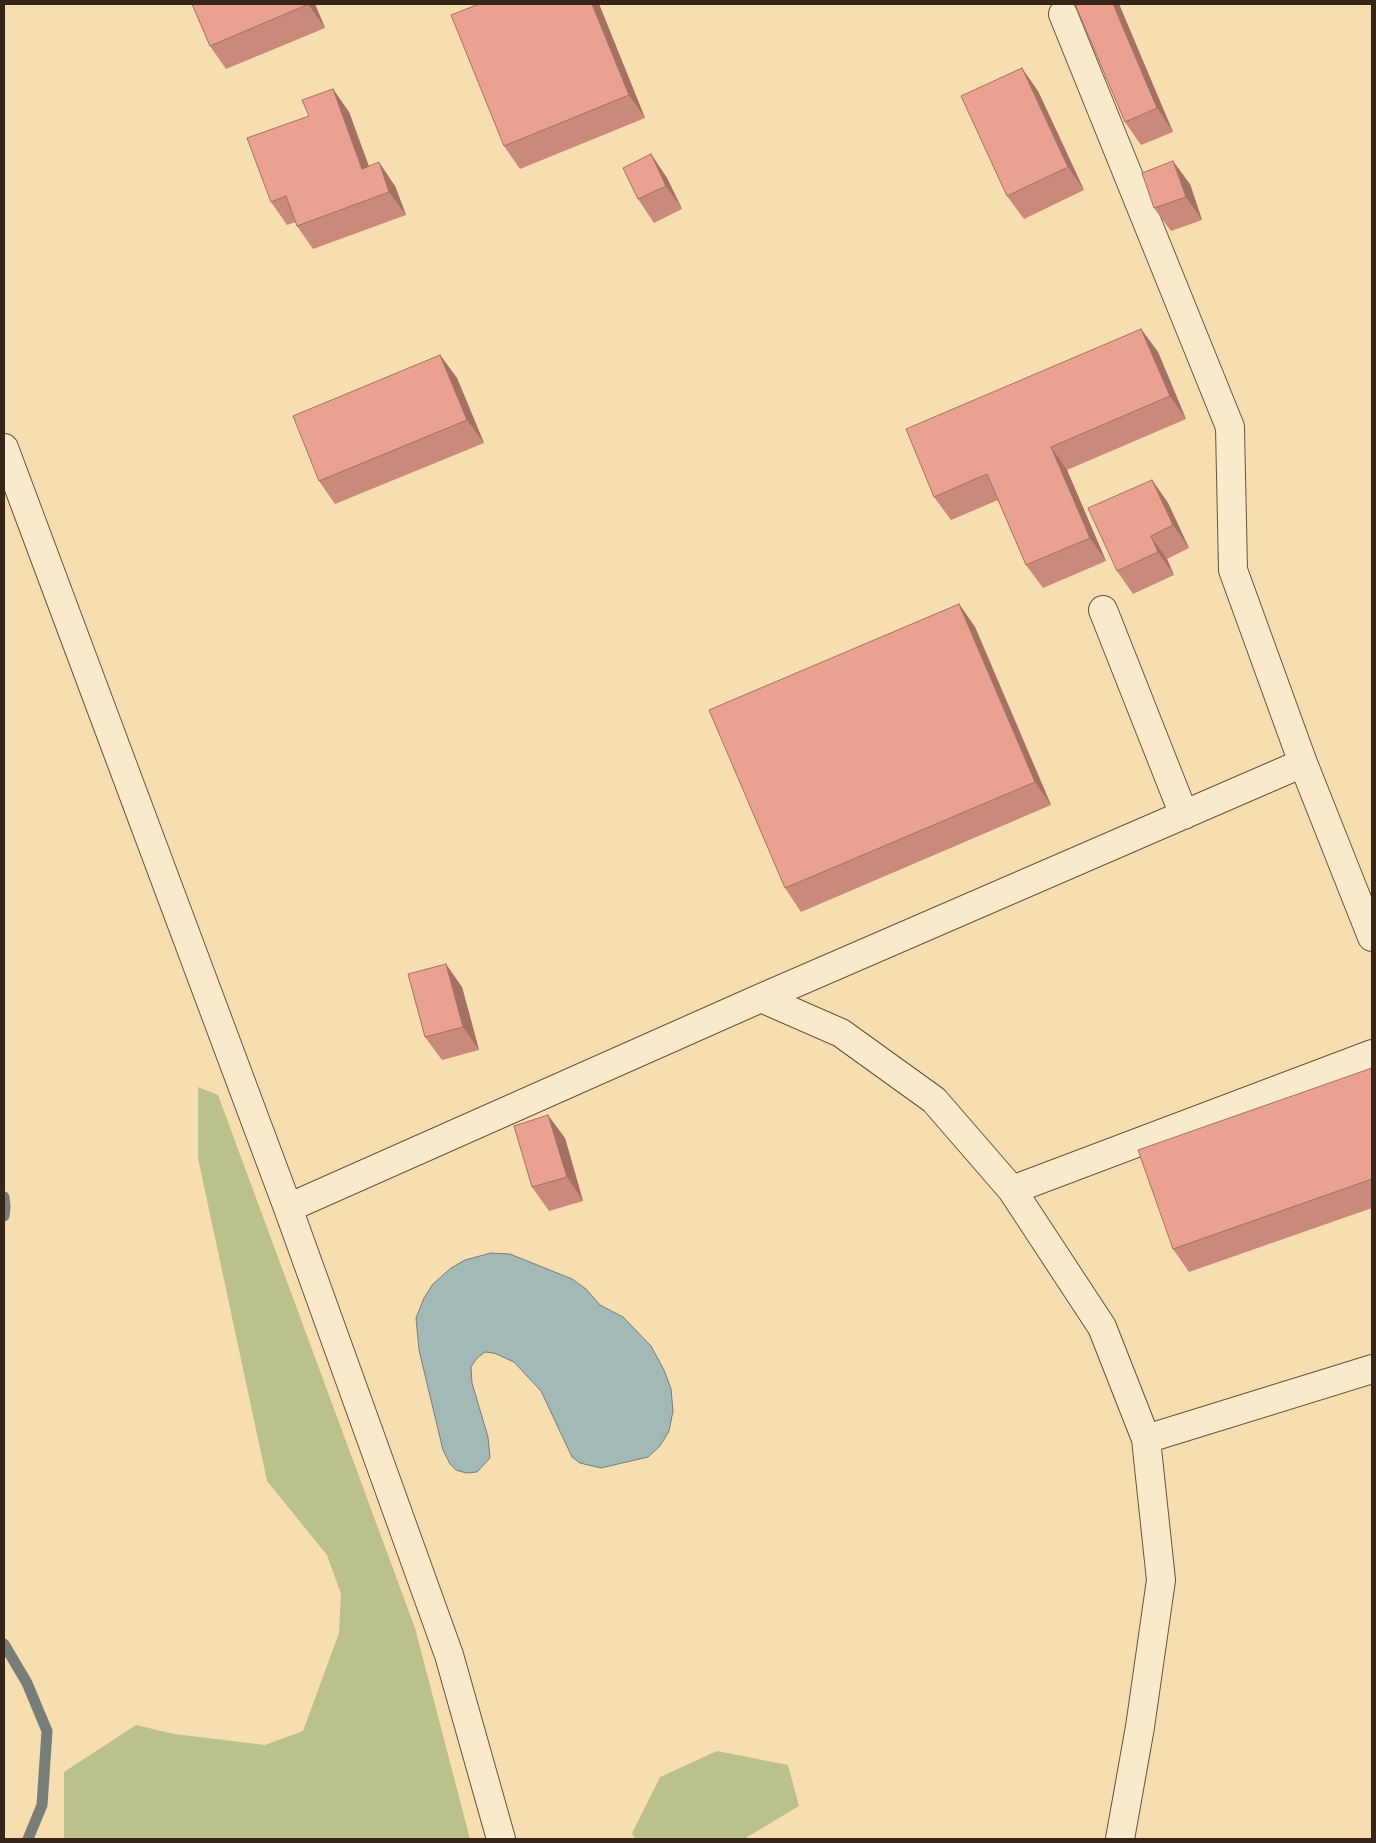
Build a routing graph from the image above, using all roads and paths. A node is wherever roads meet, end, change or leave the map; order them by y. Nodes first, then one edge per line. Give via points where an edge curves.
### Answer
1 (1062, 14) dead end
2 (4, 448) edge
3 (1103, 610) dead end
4 (1303, 763) junction
5 (1184, 815) junction
6 (1372, 937) edge
7 (761, 998) junction
8 (1372, 1054) edge
9 (1012, 1190) junction
10 (288, 1208) junction
11 (1372, 1369) edge
12 (1146, 1439) junction
13 (501, 1839) edge
14 (1120, 1839) edge

1 - 4 street via 1230,427 1233,570
2 - 10 street
3 - 5 street
4 - 5 street
4 - 6 street
5 - 7 street
7 - 9 street via 841,1033 934,1100
7 - 10 street
8 - 9 street
9 - 12 street via 1102,1327
10 - 13 street via 449,1655
11 - 12 street
12 - 14 street via 1160,1580 1140,1727

